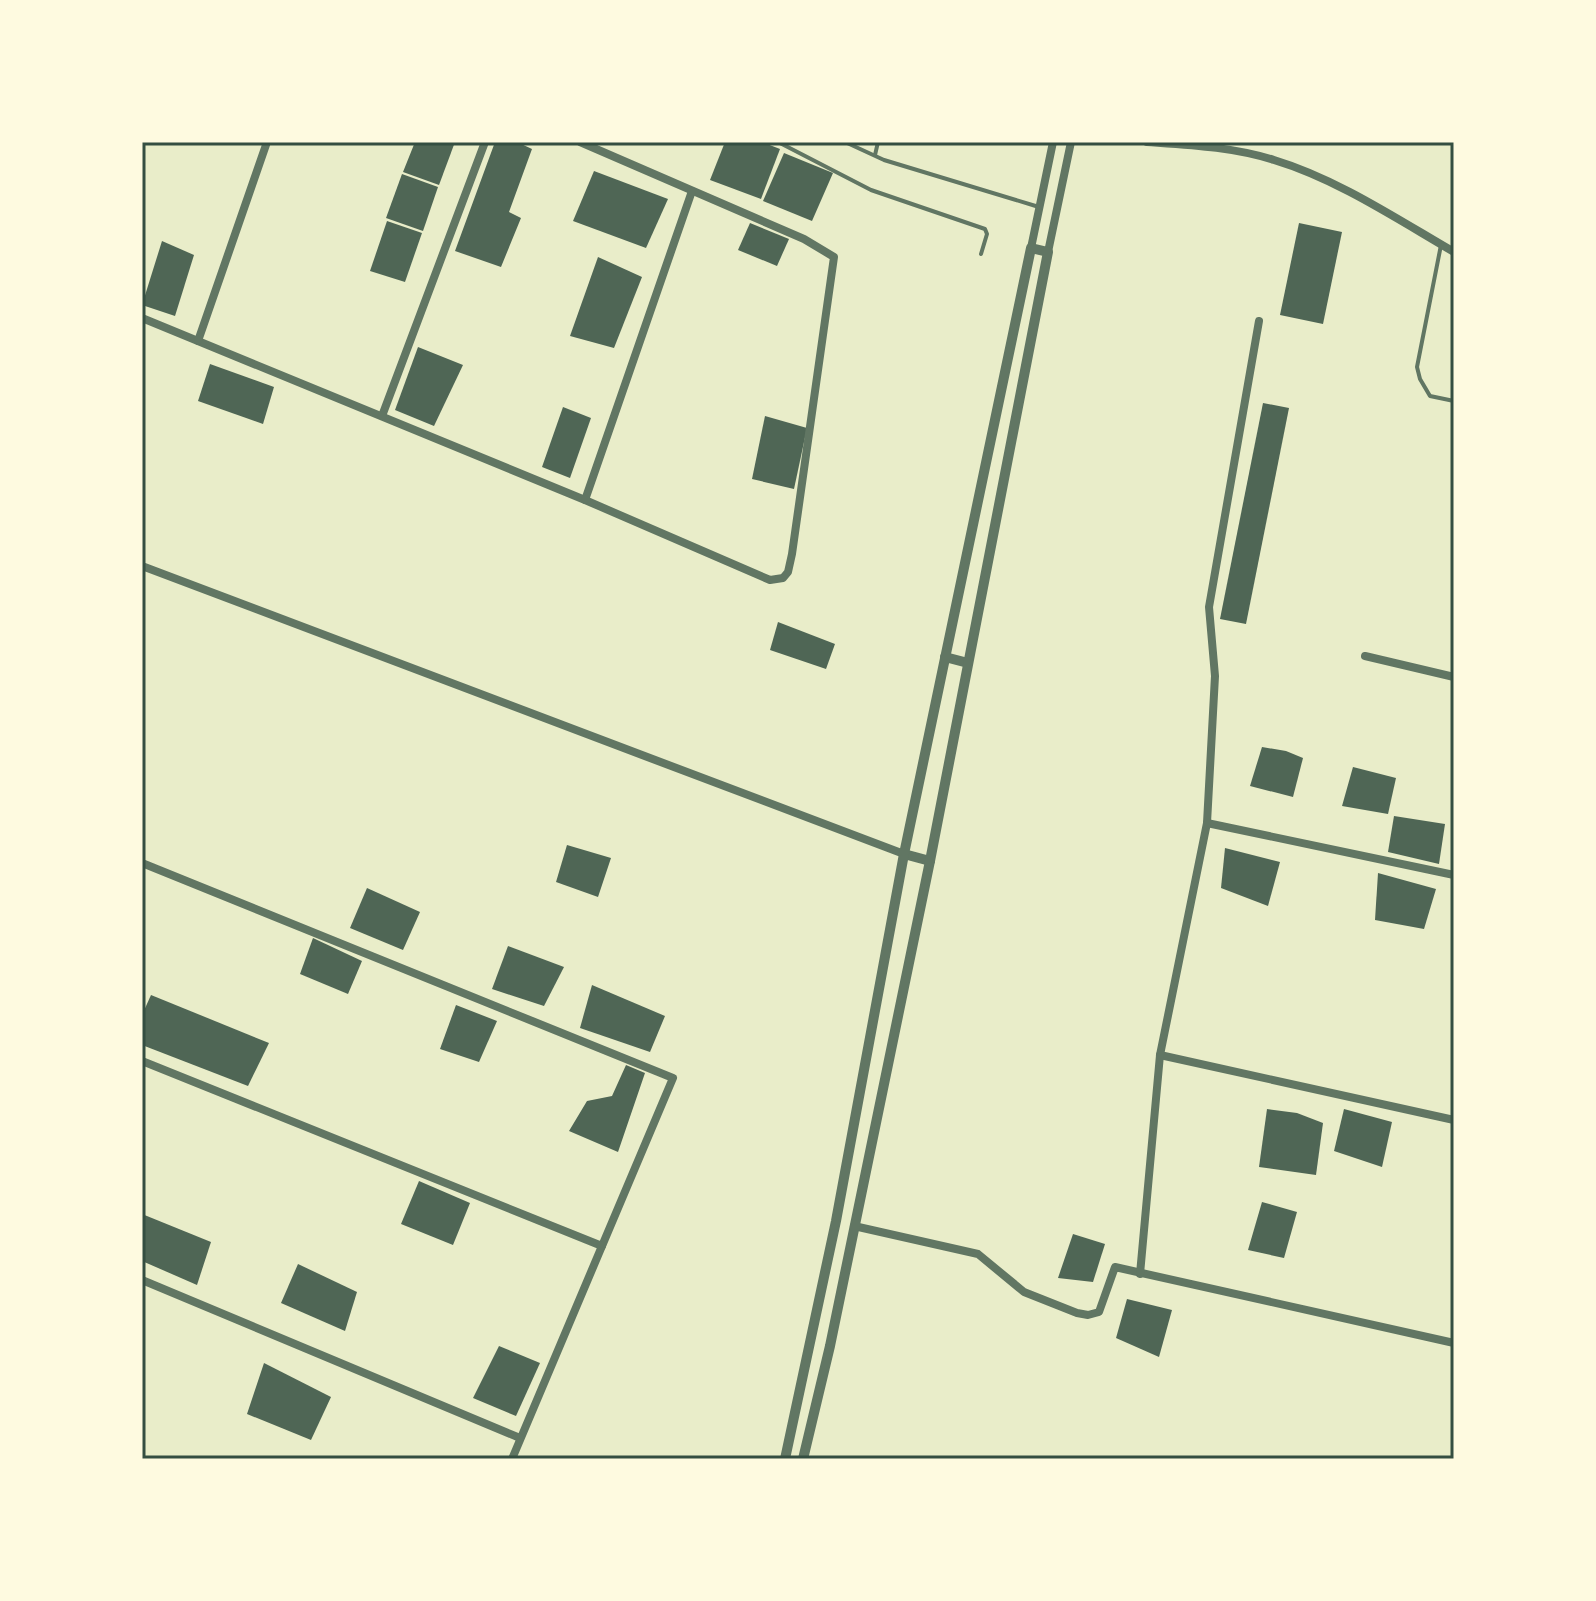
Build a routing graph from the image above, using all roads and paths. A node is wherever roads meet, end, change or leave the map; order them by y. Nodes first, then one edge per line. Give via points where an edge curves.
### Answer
1 (267, 142) edge
2 (485, 142) edge
3 (580, 142) edge
4 (778, 142) edge
5 (845, 142) edge
6 (878, 142) edge
7 (1053, 142) edge
8 (1071, 142) edge
9 (1147, 142) edge
10 (874, 156) junction
11 (692, 191) junction
12 (1039, 207) junction
13 (1441, 245) junction
14 (1031, 248) junction
15 (1048, 252) junction
16 (1454, 252) edge
17 (981, 254) dead end
18 (142, 318) edge
19 (1259, 321) dead end
20 (198, 341) junction
21 (1454, 401) edge
22 (382, 416) junction
23 (585, 500) junction
24 (142, 566) edge
25 (1365, 656) dead end
26 (945, 657) junction
27 (968, 663) junction
28 (1454, 677) edge
29 (1207, 823) junction
30 (904, 854) junction
31 (930, 861) junction
32 (142, 863) edge
33 (1454, 875) edge
34 (1160, 1055) junction
35 (142, 1061) edge
36 (1454, 1120) edge
37 (836, 1221) junction
38 (854, 1226) junction
39 (602, 1246) junction
40 (1140, 1274) junction
41 (142, 1280) edge
42 (1454, 1343) edge
43 (520, 1438) junction
44 (512, 1459) edge
45 (785, 1459) edge
46 (803, 1459) edge

1 - 20 street
2 - 22 street
3 - 11 street
4 - 17 lane via 871,190 985,229
5 - 10 lane
6 - 10 lane
7 - 12 street
8 - 15 street
9 - 13 street via 1221,148 1291,166
10 - 12 lane
11 - 23 street
11 - 23 street via 834,257 788,572 770,580
12 - 14 street
13 - 16 street
13 - 21 lane via 1417,367 1430,396
14 - 15 street
14 - 26 street
15 - 27 street
18 - 20 street
19 - 29 street via 1209,607 1215,676
20 - 22 street
22 - 23 street
24 - 30 street
25 - 28 street
26 - 27 street
26 - 30 street
27 - 31 street
29 - 33 street
29 - 34 street
30 - 31 street
30 - 37 street
31 - 38 street
32 - 39 street via 673,1078
34 - 36 street
34 - 40 street
35 - 39 street
37 - 38 street
37 - 45 street
38 - 40 street via 978,1254 1024,1292 1088,1315 1099,1312 1115,1267
38 - 46 street
39 - 43 street
40 - 42 street
41 - 43 street
43 - 44 street

